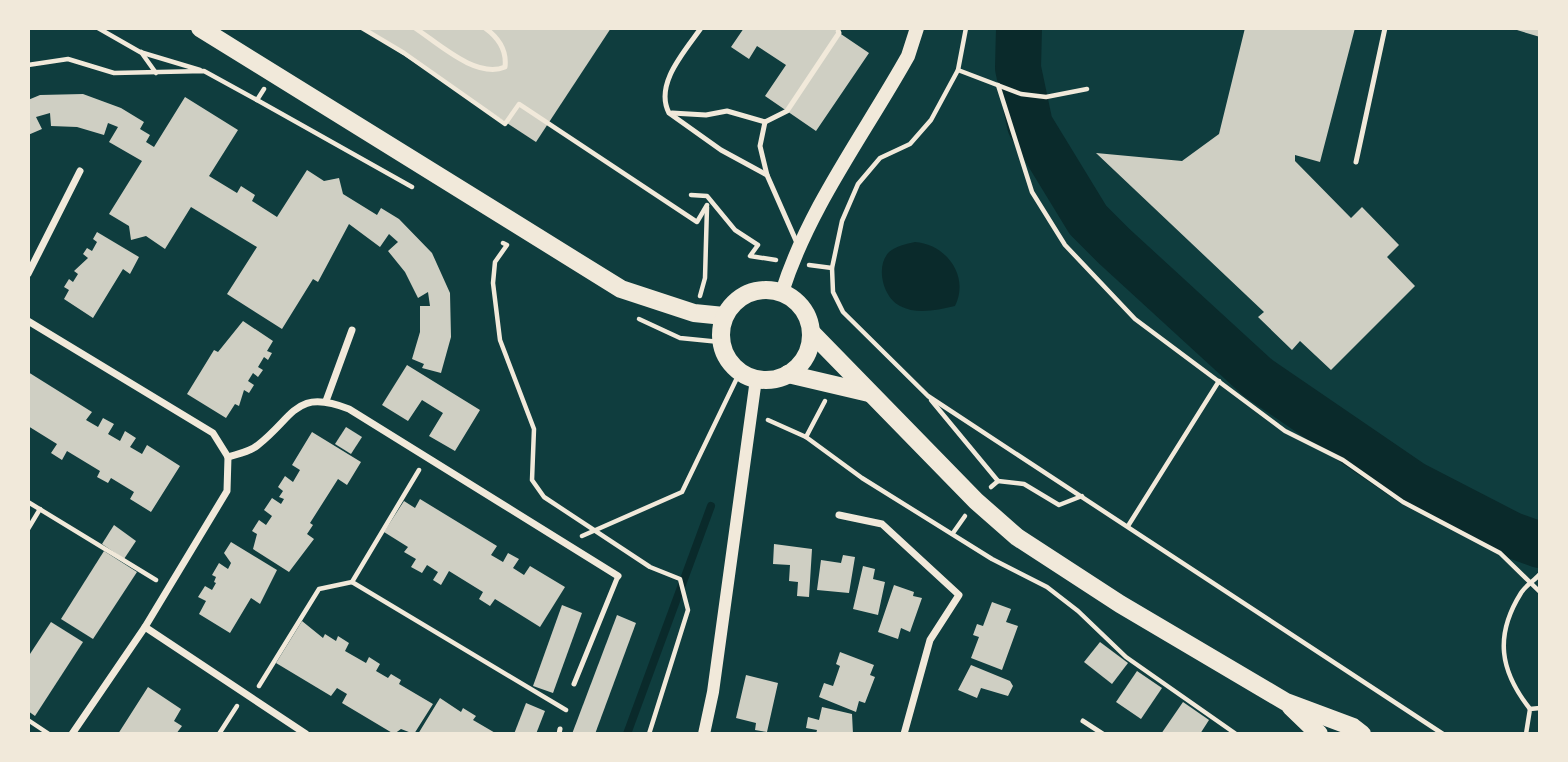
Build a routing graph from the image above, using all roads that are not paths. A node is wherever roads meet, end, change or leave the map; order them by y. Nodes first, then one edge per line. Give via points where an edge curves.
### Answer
1 (200, 28) edge
2 (415, 28) edge
3 (485, 28) edge
4 (701, 28) edge
5 (837, 28) edge
6 (917, 28) edge
7 (1385, 28) edge
8 (668, 113) junction
9 (765, 122) junction
10 (1356, 162) dead end
11 (80, 171) dead end
12 (767, 175) junction
13 (799, 248) junction
14 (28, 274) edge
15 (782, 292) junction
16 (724, 316) junction
17 (28, 320) edge
18 (352, 330) dead end
19 (811, 332) junction
20 (788, 374) junction
21 (748, 376) junction
22 (869, 393) junction
23 (326, 401) junction
24 (228, 457) junction
25 (839, 515) dead end
26 (618, 576) joint
27 (145, 627) junction
28 (574, 684) road end
29 (1286, 702) junction
30 (1083, 721) dead end
31 (72, 734) edge
32 (306, 734) edge
33 (704, 734) edge
34 (904, 734) edge
35 (1103, 734) edge
36 (1319, 734) edge
37 (1362, 734) edge

1 - 16 main road via 621,289 694,313
2 - 3 lane via 468,62 496,71 505,67 507,55
4 - 8 lane via 664,87
5 - 9 lane via 839,33 787,111
6 - 13 main road via 908,56 812,218
7 - 10 lane
8 - 9 lane via 727,111
8 - 12 lane
9 - 12 lane via 760,146
11 - 14 street
12 - 13 lane
13 - 15 main road
15 - 16 main road via 748,293
15 - 19 main road via 807,316
16 - 21 main road via 720,342 727,359
17 - 24 street via 214,433
18 - 23 street
19 - 20 main road via 800,364
19 - 22 main road
20 - 21 main road via 773,380
20 - 22 main road
21 - 33 street via 753,419
22 - 29 main road via 1017,537
23 - 24 street via 310,400 297,406 256,447
23 - 26 street via 349,409
24 - 27 street via 227,491
25 - 34 street via 882,524 959,595 930,639
26 - 28 lane
27 - 31 street
27 - 32 street
29 - 36 main road
29 - 37 main road
30 - 35 lane

